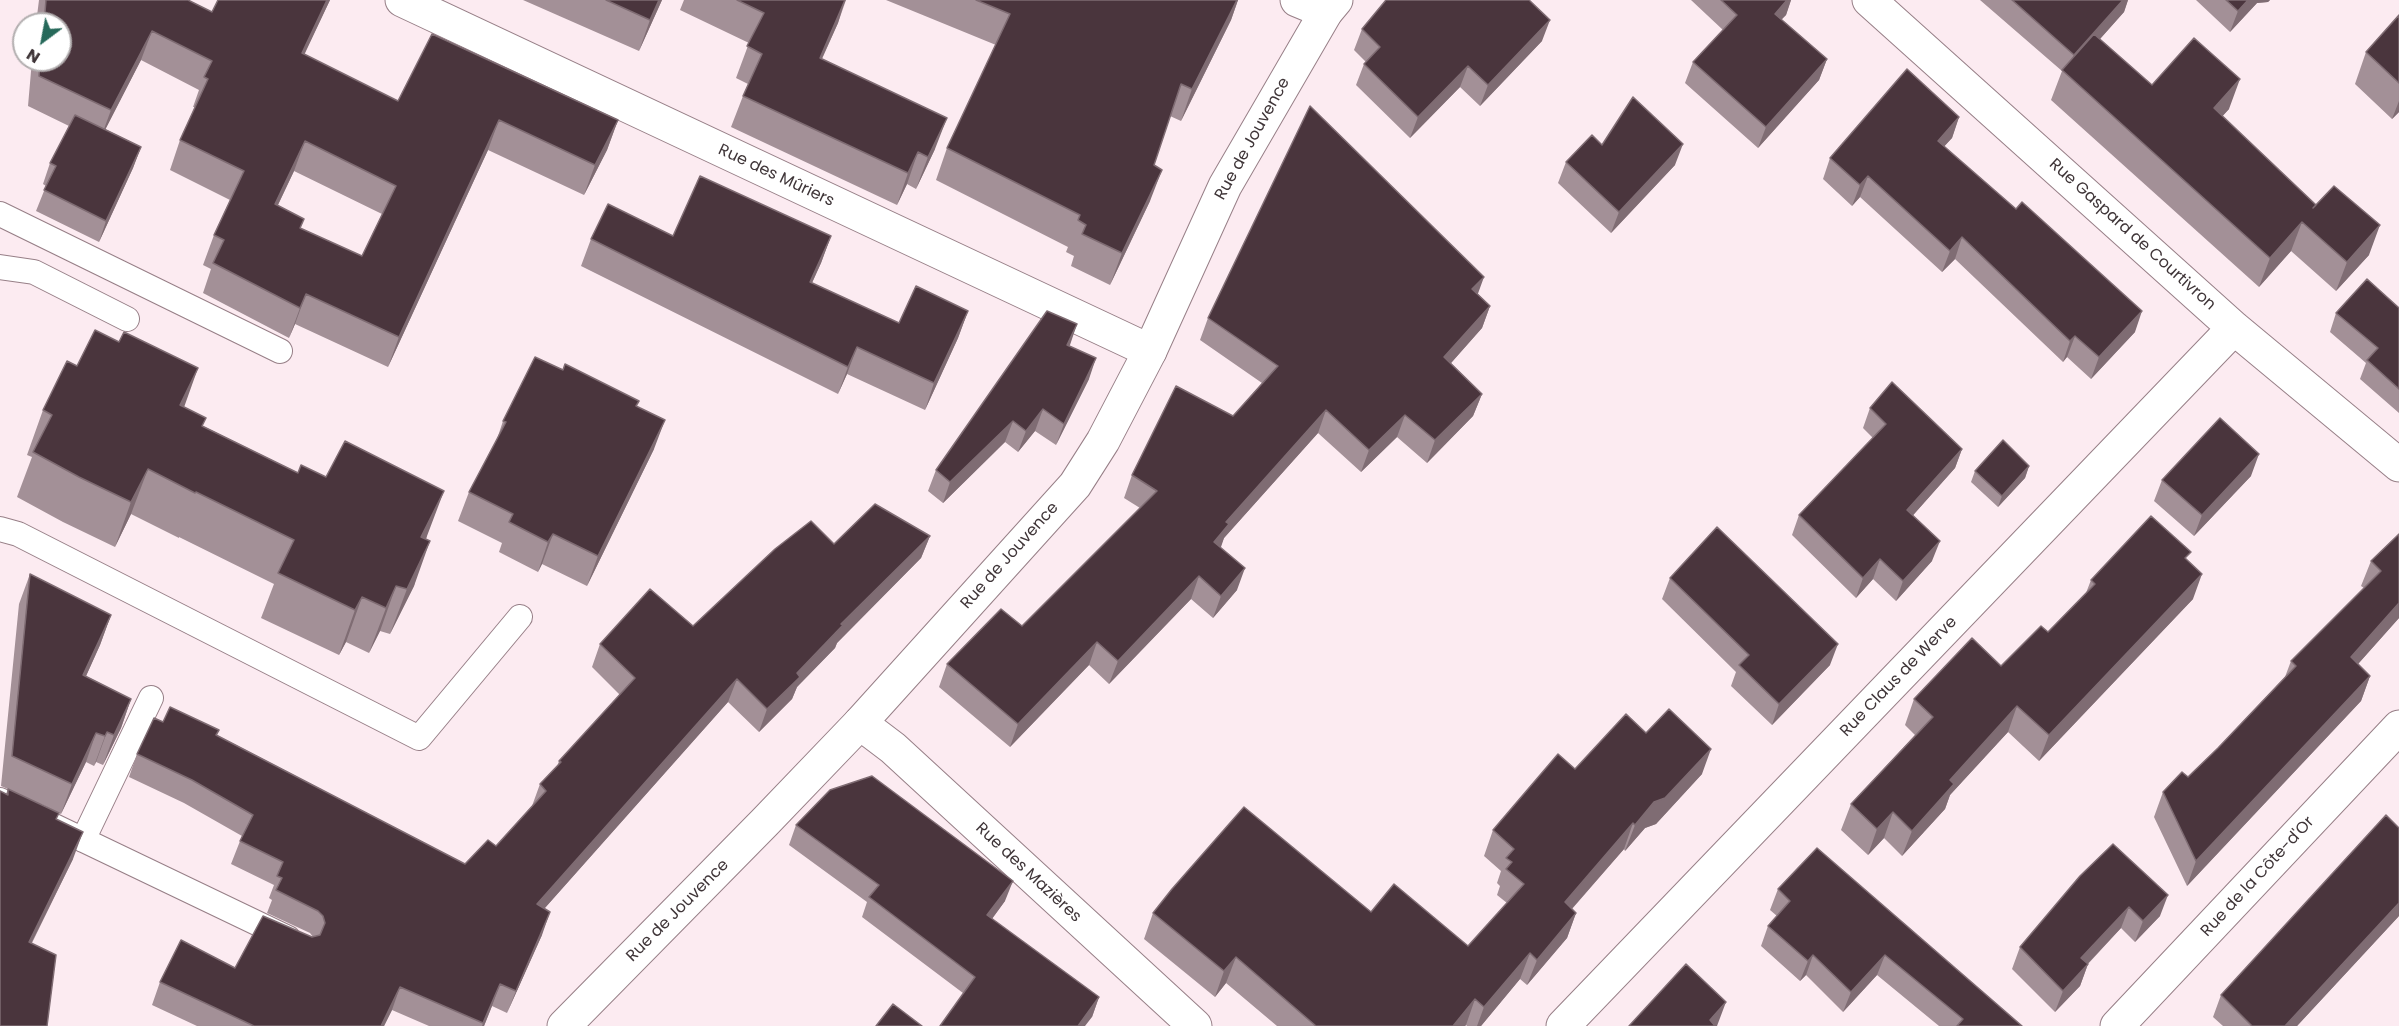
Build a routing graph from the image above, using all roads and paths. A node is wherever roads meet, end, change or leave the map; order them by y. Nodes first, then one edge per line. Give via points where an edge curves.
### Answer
1 (402, 0) edge
2 (1869, 0) edge
3 (1320, 4) edge
4 (0, 214) edge
5 (0, 267) edge
6 (127, 319) dead end
7 (2234, 328) junction
8 (280, 351) dead end
9 (1150, 351) junction
10 (2399, 465) edge
11 (0, 529) edge
12 (520, 617) dead end
13 (151, 698) dead end
14 (860, 723) junction
15 (2395, 741) edge
16 (0, 800) edge
17 (83, 840) junction
18 (303, 946) edge
19 (2122, 1024) edge
20 (564, 1026) edge
21 (1195, 1026) edge
22 (1563, 1026) edge

1 - 9 street, Rue des Mûriers
2 - 7 street, Rue Gaspard de Courtivron
3 - 9 street, Rue de Jouvence via 1225,186
4 - 8 lane
5 - 6 lane via 34,273
7 - 10 street, Rue Gaspard de Courtivron
7 - 22 street, Rue Claus de Werve
9 - 14 street, Rue de Jouvence via 1075,485
11 - 12 lane via 18,534 419,738
13 - 17 lane
14 - 20 street, Rue de Jouvence
14 - 21 street, Rue des Mazières via 893,748
15 - 19 street, Rue de la Côte-d'Or
16 - 17 lane
17 - 18 lane

